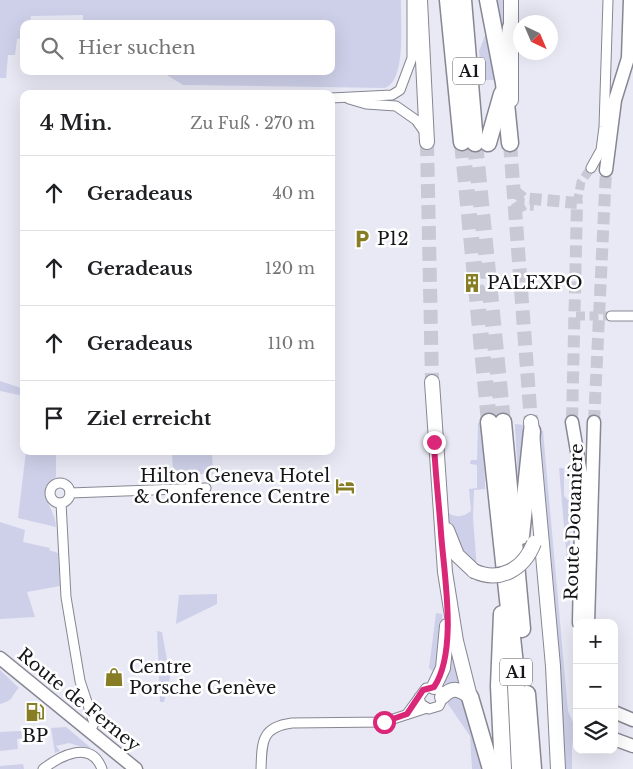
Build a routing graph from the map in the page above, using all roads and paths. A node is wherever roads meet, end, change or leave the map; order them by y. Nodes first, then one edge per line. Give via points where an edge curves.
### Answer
1 (412, 0) edge
2 (420, 0) edge
3 (448, 0) edge
4 (463, 0) edge
5 (488, 0) edge
6 (511, 0) edge
7 (608, 0) edge
8 (630, 0) edge
9 (511, 27) junction
10 (504, 83) junction
11 (335, 98) edge
12 (347, 99) junction
13 (427, 139) joint
14 (475, 143) junction
15 (510, 143) joint
16 (591, 168) tunnel mouth
17 (606, 170) tunnel mouth
18 (611, 316) tunnel mouth
19 (633, 316) edge
20 (432, 382) tunnel mouth
21 (572, 422) tunnel mouth
22 (594, 422) tunnel mouth
23 (531, 427) joint
24 (206, 488) dead end
25 (70, 492) junction
26 (61, 503) junction
27 (440, 505) junction
28 (539, 513) junction
29 (445, 572) junction
30 (504, 576) junction
31 (520, 596) junction
32 (579, 619) edge
33 (588, 619) edge
34 (0, 658) edge
35 (438, 692) junction
36 (420, 697) junction
37 (470, 697) junction
38 (427, 708) junction
39 (407, 714) junction
40 (618, 714) edge
41 (630, 719) edge
42 (90, 732) junction
43 (618, 740) edge
44 (633, 746) edge
45 (43, 769) edge
46 (102, 769) edge
47 (136, 769) edge
48 (261, 769) edge
49 (491, 769) edge
50 (503, 769) edge
51 (520, 769) edge
52 (533, 769) edge
53 (558, 769) edge

1 - 12 street via 412,58 400,90 392,95
2 - 13 main road
3 - 14 highway, A1
4 - 14 highway, A1
5 - 10 highway
6 - 9 main road
7 - 16 street via 604,127 601,150
8 - 17 street via 628,58 615,100
9 - 10 highway
9 - 15 main road
10 - 14 highway
10 - 15 highway
11 - 12 street
12 - 13 street via 396,106 416,120
18 - 19 street
20 - 27 main road
21 - 32 street via 582,480
22 - 33 street, Route Douanière
23 - 28 main road
23 - 31 highway
24 - 25 street
25 - 26 street via 67,500
25 - 26 street via 66,485 54,485 51,497
26 - 42 street via 66,597 80,681 94,723
27 - 28 main road, bridge via 452,547 463,563 474,571 494,576 509,572 524,560 534,543
27 - 29 main road
28 - 53 main road via 553,666
29 - 35 main road via 445,658
29 - 37 main road via 456,641
30 - 31 highway, A1 via 496,422
30 - 50 highway via 499,686
30 - 51 highway, A1 via 515,665
31 - 52 highway, A1
34 - 42 street, Route de Ferney
35 - 36 street via 426,688
35 - 37 main road via 458,689
35 - 38 street via 439,706
36 - 38 street via 421,704
36 - 39 street
37 - 49 highway
38 - 39 street
39 - 48 street via 384,722 278,726 263,740
40 - 41 street
42 - 47 street, Route de Ferney
43 - 44 street
45 - 46 street via 65,754 78,752 90,755

